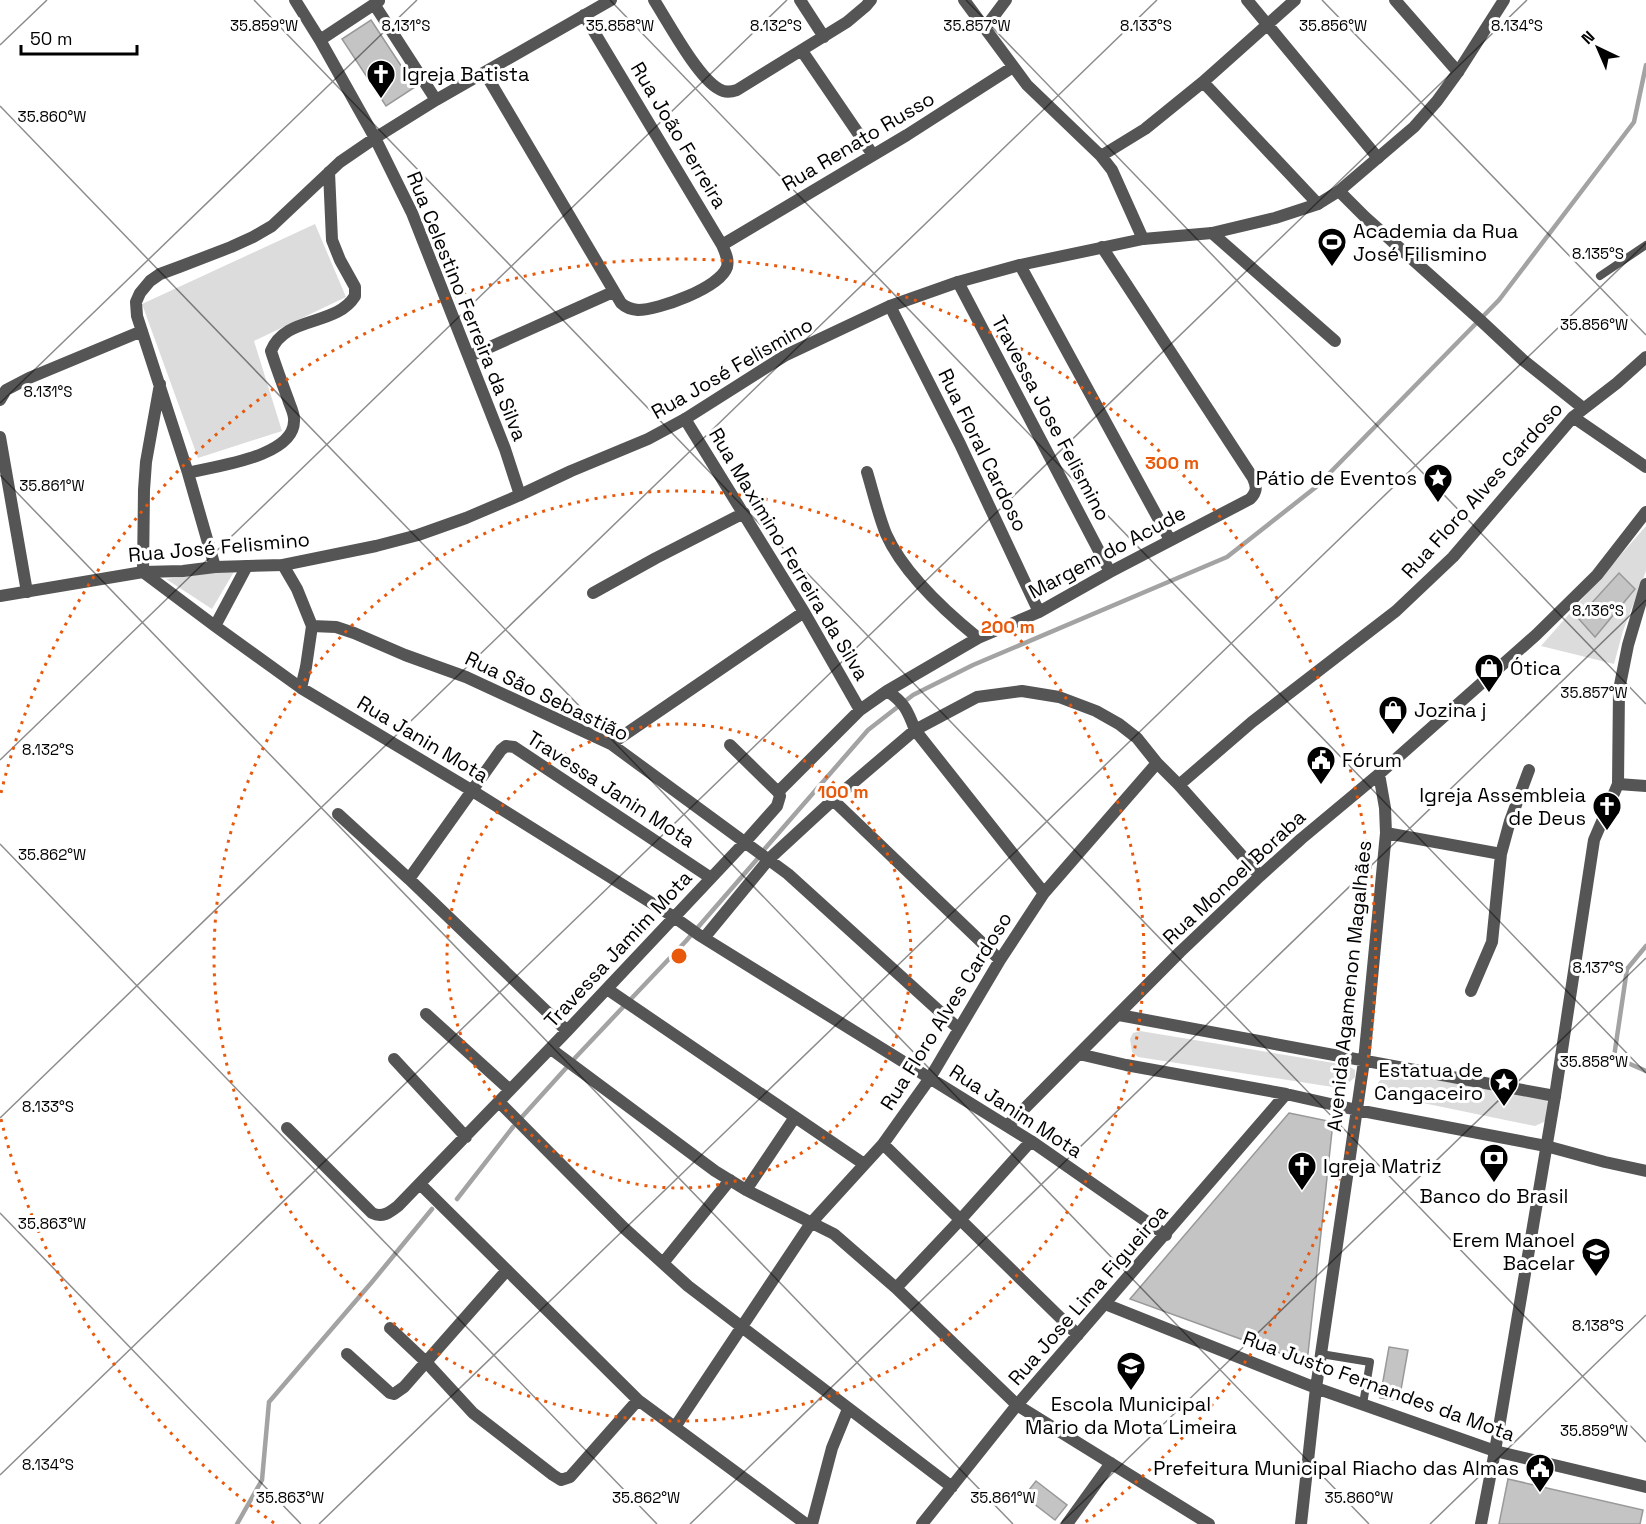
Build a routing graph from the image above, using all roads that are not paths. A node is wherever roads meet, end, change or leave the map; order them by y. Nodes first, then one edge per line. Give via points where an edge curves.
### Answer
1 (295, 0) edge
2 (611, 0) edge
3 (654, 0) edge
4 (800, 0) edge
5 (871, 0) edge
6 (964, 0) edge
7 (1006, 0) edge
8 (1246, 0) edge
9 (1295, 0) edge
10 (1395, 0) edge
11 (1504, 0) edge
12 (378, 2) edge
13 (584, 15) junction
14 (1267, 24) junction
15 (985, 28) junction
16 (824, 37) junction
17 (320, 40) junction
18 (802, 51) junction
19 (1013, 67) junction
20 (1458, 72) junction
21 (485, 73) junction
22 (1203, 82) junction
23 (436, 100) junction
24 (375, 138) junction
25 (873, 155) junction
26 (1101, 156) junction
27 (1378, 158) junction
28 (329, 172) junction
29 (1339, 191) junction
30 (1318, 204) junction
31 (1212, 233) junction
32 (1143, 239) junction
33 (722, 245) junction
34 (1646, 245) edge
35 (1102, 247) junction
36 (1020, 264) junction
37 (1600, 276) dead end
38 (958, 282) junction
39 (613, 292) junction
40 (890, 306) junction
41 (142, 331) junction
42 (1335, 341) dead end
43 (470, 356) junction
44 (1646, 357) edge
45 (160, 384) junction
46 (0, 399) edge
47 (1583, 408) junction
48 (1573, 417) junction
49 (685, 419) junction
50 (0, 437) edge
51 (1646, 467) edge
52 (867, 472) dead end
53 (188, 473) junction
54 (520, 495) junction
55 (1646, 512) edge
56 (744, 513) junction
57 (1170, 540) junction
58 (283, 565) junction
59 (247, 566) junction
60 (215, 567) junction
61 (143, 572) junction
62 (1110, 572) junction
63 (1646, 584) edge
64 (27, 592) junction
65 (593, 593) dead end
66 (0, 596) edge
67 (804, 612) junction
68 (1039, 612) junction
69 (215, 626) junction
70 (312, 626) junction
71 (978, 638) junction
72 (301, 688) junction
73 (893, 694) junction
74 (860, 710) junction
75 (915, 730) junction
76 (610, 744) junction
77 (730, 745) dead end
78 (1157, 764) junction
79 (1529, 770) dead end
80 (1379, 774) junction
81 (1618, 784) junction
82 (1179, 785) junction
83 (1646, 786) edge
84 (471, 790) junction
85 (778, 792) junction
86 (833, 800) junction
87 (338, 814) dead end
88 (1386, 833) junction
89 (745, 842) junction
90 (1501, 854) junction
91 (769, 859) junction
92 (1260, 876) junction
93 (711, 878) junction
94 (409, 879) junction
95 (1044, 893) junction
96 (674, 917) junction
97 (697, 934) junction
98 (1000, 960) junction
99 (606, 989) junction
100 (1472, 991) dead end
101 (426, 1014) dead end
102 (1119, 1015) junction
103 (959, 1029) junction
104 (567, 1031) junction
105 (551, 1049) junction
106 (1079, 1054) junction
107 (394, 1059) dead end
108 (1364, 1061) junction
109 (930, 1078) junction
110 (510, 1090) junction
111 (1286, 1094) junction
112 (1555, 1096) junction
113 (499, 1102) junction
114 (1357, 1110) junction
115 (795, 1117) junction
116 (1007, 1126) junction
117 (286, 1128) dead end
118 (466, 1137) junction
119 (1030, 1141) junction
120 (883, 1144) junction
121 (1546, 1146) junction
122 (864, 1164) junction
123 (1646, 1171) edge
124 (730, 1180) junction
125 (420, 1184) junction
126 (746, 1190) junction
127 (961, 1219) junction
128 (811, 1222) junction
129 (1166, 1235) junction
130 (663, 1263) junction
131 (507, 1270) junction
132 (896, 1288) junction
133 (1105, 1304) junction
134 (390, 1328) dead end
135 (741, 1328) junction
136 (1078, 1335) junction
137 (347, 1354) dead end
138 (1320, 1354) junction
139 (426, 1362) junction
140 (1316, 1388) junction
141 (638, 1400) junction
142 (1363, 1404) junction
143 (1017, 1405) junction
144 (848, 1409) junction
145 (675, 1427) junction
146 (1495, 1451) junction
147 (1111, 1463) junction
148 (952, 1487) junction
149 (1646, 1487) edge
150 (806, 1524) edge
151 (812, 1524) edge
152 (922, 1524) edge
153 (1067, 1524) edge
154 (1209, 1524) edge
155 (1301, 1524) edge
156 (1481, 1524) edge

1 - 17 street, Rua Celestino Ferreira da Silva
2 - 13 street
3 - 18 street via 694,64 711,84 726,92 737,90
4 - 16 street
5 - 16 street
6 - 15 street
7 - 15 street
8 - 14 street
9 - 14 street
10 - 20 street
11 - 20 street, Rua José Felismino
12 - 17 street
12 - 23 street
13 - 21 street
13 - 33 street, Rua João Ferreira
14 - 22 street
14 - 27 street
15 - 19 street
16 - 18 street
17 - 24 street, Rua Celestino Ferreira da Silva
18 - 25 street
19 - 25 street, Rua Renato Russo
19 - 26 street via 1027,86
20 - 27 street, Rua José Felismino via 1414,127
21 - 23 street
21 - 39 street
22 - 26 street via 1145,129
22 - 30 street
23 - 24 street
24 - 28 street
24 - 43 street, Rua Celestino Ferreira da Silva via 412,213
25 - 33 street, Rua Renato Russo
26 - 32 street via 1112,170
27 - 29 street, Rua José Felismino
28 - 41 street via 272,226 150,281 136,302
28 - 53 street via 332,240 355,286 355,296 345,308 284,333 274,344 271,351 295,419 291,434 272,451
29 - 30 street, Rua José Felismino
29 - 47 street via 1522,360
30 - 31 street, Rua José Felismino
31 - 32 street, Rua José Felismino
31 - 42 street
32 - 35 street, Rua José Felismino
33 - 39 street via 728,260 724,273 694,294 638,310 624,306
34 - 37 lane
35 - 36 street, Rua José Felismino
35 - 57 street, Margem do Acude via 1256,485 1250,500
36 - 38 street, Rua José Felismino
36 - 57 street
38 - 40 street, Rua José Felismino
38 - 62 street, Travessa Jose Felismino
39 - 43 street
40 - 49 street, Rua José Felismino via 786,355
40 - 68 street, Rua Floral Cardoso
41 - 45 street
41 - 46 street via 29,378 6,390
43 - 54 street, Rua Celestino Ferreira da Silva
44 - 47 street, Rua Floro Alves Cardoso
45 - 53 street
45 - 61 street via 146,462
47 - 48 street, Rua Floro Alves Cardoso
48 - 51 street
48 - 82 street, Rua Floro Alves Cardoso via 1453,557 1396,611 1252,722
49 - 54 street, Rua José Felismino
49 - 56 street, Rua Maximino Ferreira da Silva
50 - 64 street
52 - 71 street via 886,533 901,561 950,616
53 - 60 street
54 - 58 street, Rua José Felismino via 418,535
55 - 80 street, Rua Monoel Boraba via 1566,606
56 - 65 street
56 - 67 street, Rua Maximino Ferreira da Silva
57 - 62 street, Margem do Acude
58 - 59 street, Rua José Felismino
58 - 70 street
59 - 60 street, Rua José Felismino
59 - 69 street
60 - 61 street, Rua José Felismino
61 - 64 street, Rua José Felismino
61 - 69 street, Rua Janin Mota
62 - 68 street, Margem do Acude
63 - 81 street via 1619,690
64 - 66 street, Rua José Felismino
67 - 74 street, Rua Maximino Ferreira da Silva
67 - 76 street
68 - 71 street, Margem do Acude
69 - 72 street, Rua Janin Mota
70 - 72 street
70 - 76 street, Rua São Sebastião via 336,627 466,677
71 - 73 street, Margem do Acude
72 - 84 street, Rua Janin Mota
73 - 74 street, Margem do Acude
73 - 75 street via 907,709
74 - 85 street
75 - 78 street via 977,697 1022,691 1059,697 1096,711 1137,738
75 - 86 street
75 - 95 street
76 - 89 street, Rua São Sebastião
77 - 85 street
78 - 82 street
78 - 95 street, Rua Floro Alves Cardoso
79 - 90 street
80 - 88 street, Avenida Agamenon Magalhães
80 - 92 street, Rua Monoel Boraba
81 - 83 street
81 - 112 street via 1594,840
82 - 92 street
84 - 93 street, Travessa Janin Mota via 501,750 514,747
84 - 94 street, Travessa Janin Mota
84 - 96 street, Rua Janin Mota
85 - 89 street, Travessa Jamim Mota via 777,806
86 - 91 street
86 - 98 street
87 - 94 street
88 - 90 street
88 - 108 street, Avenida Agamenon Magalhães
89 - 91 street, Rua São Sebastião
89 - 93 street, Travessa Jamim Mota
90 - 100 street via 1492,942
91 - 97 street
91 - 103 street, Rua São Sebastião
92 - 102 street, Rua Monoel Boraba
93 - 96 street, Travessa Jamim Mota
94 - 104 street
95 - 98 street, Rua Floro Alves Cardoso
96 - 97 street, Rua Janin Mota
96 - 99 street, Travessa Jamim Mota
97 - 109 street, Rua Janim Mota
98 - 103 street, Rua Floro Alves Cardoso
99 - 104 street, Travessa Jamim Mota
99 - 115 street
101 - 110 street
102 - 106 street, Rua Monoel Boraba
102 - 108 street
103 - 109 street, Rua Floro Alves Cardoso
104 - 105 street, Travessa Jamim Mota
105 - 110 street, Travessa Jamim Mota
105 - 124 street
106 - 111 street
106 - 116 street, Rua Monoel Boraba
107 - 118 street
108 - 112 street
108 - 114 street, Avenida Agamenon Magalhães
109 - 116 street, Rua Janim Mota
109 - 120 street, Rua Floro Alves Cardoso
110 - 113 street, Travessa Jamim Mota
111 - 114 street
111 - 129 street, Rua Jose Lima Figueiroa
112 - 121 street
113 - 118 street, Travessa Jamim Mota
113 - 130 street
114 - 121 street
114 - 138 street, Avenida Agamenon Magalhães
115 - 122 street
115 - 126 street
116 - 119 street, Rua Janim Mota
117 - 125 street, Travessa Jamim Mota via 378,1216 388,1214
118 - 125 street, Travessa Jamim Mota
119 - 127 street
119 - 129 street, Rua Janim Mota
120 - 122 street, Rua Floro Alves Cardoso
120 - 127 street
121 - 123 street
121 - 146 street
122 - 128 street, Rua Floro Alves Cardoso
124 - 126 street
124 - 130 street
125 - 131 street
126 - 128 street
127 - 132 street
127 - 136 street
128 - 132 street via 834,1234
128 - 135 street, Rua Floro Alves Cardoso
129 - 133 street, Rua Jose Lima Figueiroa
130 - 135 street
131 - 139 street
131 - 141 street
132 - 143 street
133 - 136 street, Rua Jose Lima Figueiroa
133 - 140 street, Rua Justo Fernandes da Mota
134 - 139 street
135 - 144 street
135 - 145 street, Rua Floro Alves Cardoso
136 - 143 street, Rua Jose Lima Figueiroa
137 - 139 street via 394,1394
138 - 140 street, Avenida Agamenon Magalhães
138 - 142 lane via 1371,1362
139 - 141 street via 473,1413 561,1480 570,1477
140 - 142 street, Rua Justo Fernandes da Mota
140 - 155 street, Avenida Agamenon Magalhães
141 - 145 street
142 - 146 street, Rua Justo Fernandes da Mota
143 - 147 street
143 - 148 street, Rua Jose Lima Figueiroa
144 - 148 street
144 - 151 street via 832,1448
145 - 150 street
146 - 149 street, Rua Justo Fernandes da Mota
146 - 156 street
147 - 153 street
147 - 154 street
148 - 152 street, Rua Jose Lima Figueiroa

